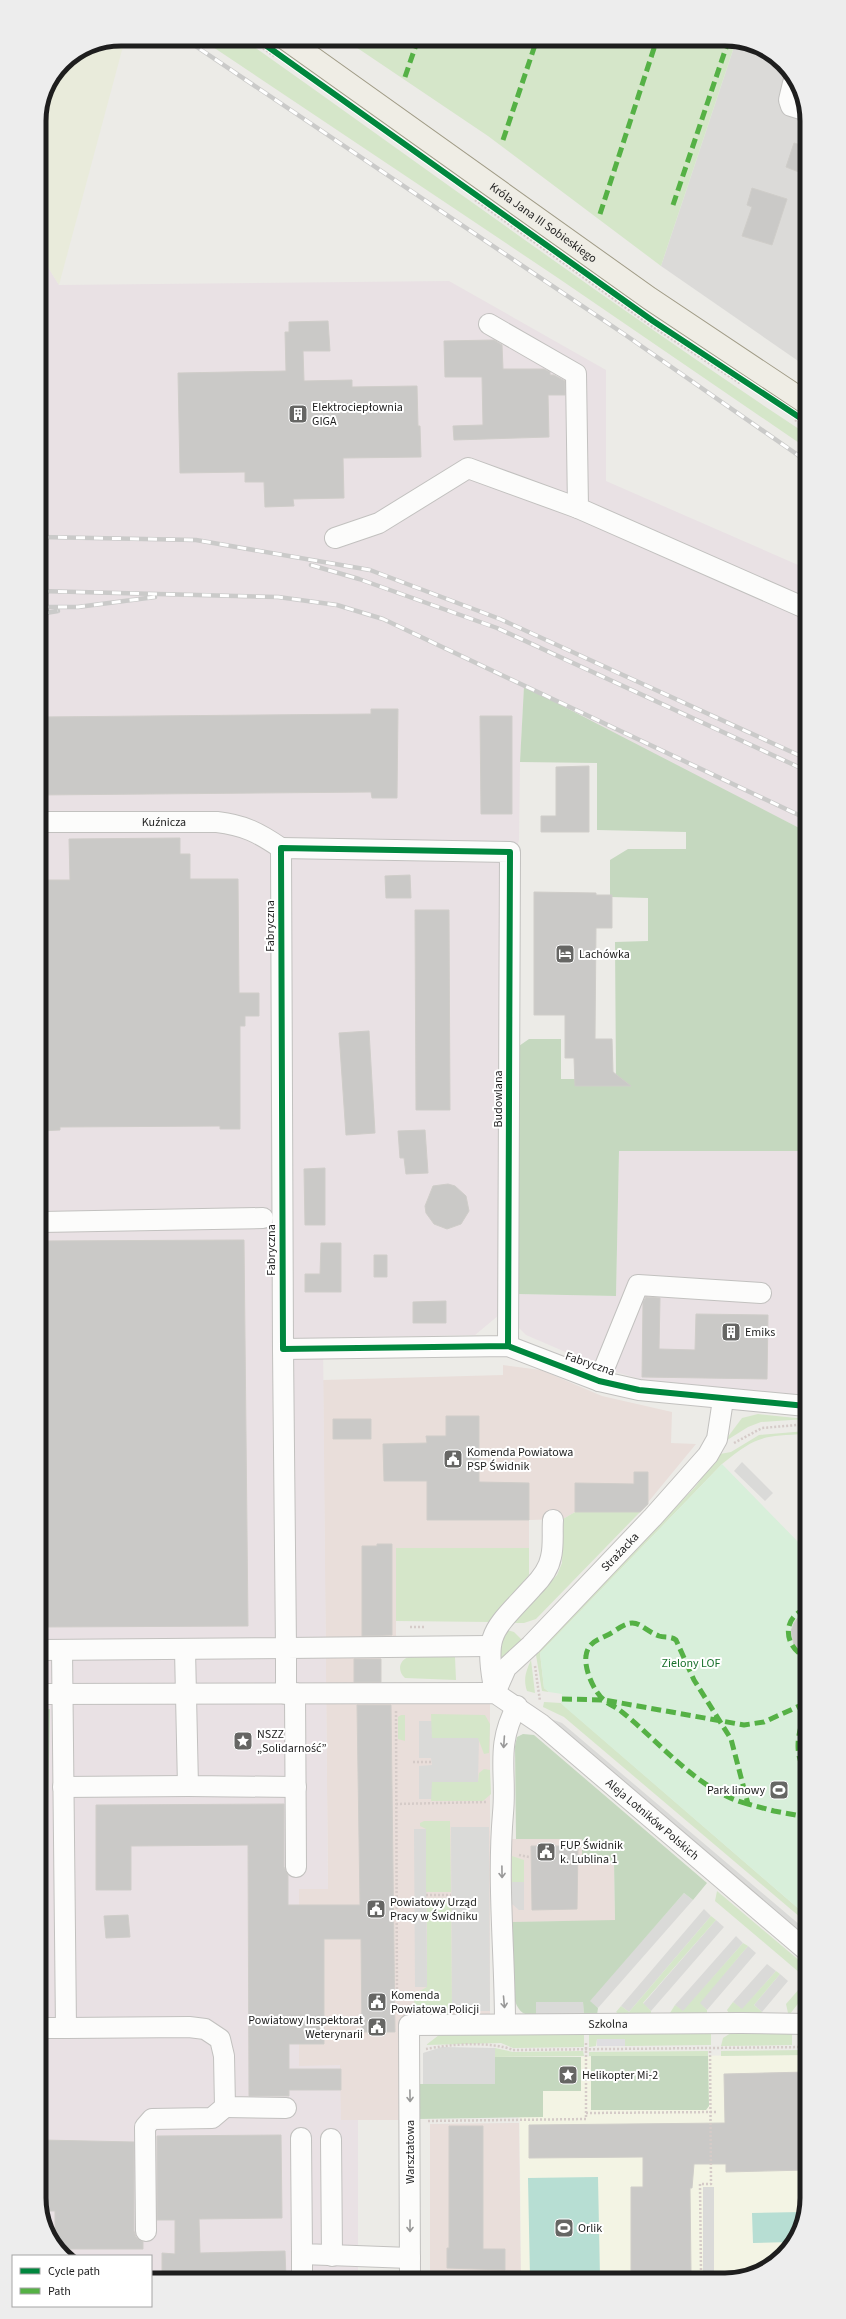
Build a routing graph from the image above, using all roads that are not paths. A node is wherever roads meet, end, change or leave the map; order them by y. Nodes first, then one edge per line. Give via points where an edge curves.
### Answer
1 (284, 48) edge
2 (792, 88) edge
3 (798, 108) edge
4 (489, 324) dead end
5 (798, 408) edge
6 (578, 508) junction
7 (335, 538) dead end
8 (800, 606) edge
9 (46, 822) edge
10 (281, 848) junction
11 (263, 1218) dead end
12 (46, 1222) edge
13 (761, 1293) dead end
14 (508, 1346) junction
15 (283, 1349) junction
16 (599, 1381) junction
17 (724, 1400) junction
18 (800, 1406) edge
19 (553, 1520) dead end
20 (489, 1646) junction
21 (286, 1648) junction
22 (46, 1650) edge
23 (62, 1650) junction
24 (185, 1650) junction
25 (495, 1693) junction
26 (46, 1694) edge
27 (62, 1694) junction
28 (185, 1694) junction
29 (290, 1694) junction
30 (517, 1706) junction
31 (188, 1786) junction
32 (296, 1786) junction
33 (63, 1787) junction
34 (296, 1867) dead end
35 (800, 1945) edge
36 (403, 2020) joint
37 (505, 2024) junction
38 (800, 2025) edge
39 (46, 2028) edge
40 (66, 2028) junction
41 (225, 2107) junction
42 (286, 2108) dead end
43 (301, 2138) dead end
44 (331, 2139) dead end
45 (146, 2231) dead end
46 (302, 2254) junction
47 (332, 2256) junction
48 (410, 2258) junction
49 (302, 2273) edge
50 (410, 2273) edge

1 - 5 main road, Króla Jana III Sobieskiego via 649,298
2 - 3 street via 789,100 791,106
4 - 6 street via 576,374
6 - 7 street via 468,468 379,523
6 - 8 street
9 - 10 street, Kuźnicza via 237,824 258,833
10 - 14 street, Budowlana via 510,852
10 - 15 street, Fabryczna
11 - 12 street
13 - 16 street via 638,1285
14 - 15 street, Fabryczna
14 - 16 street, Fabryczna
15 - 21 street
16 - 17 street, Fabryczna via 639,1390
17 - 18 street, Fabryczna
17 - 25 street, Strażacka via 718,1434 708,1455 653,1517 506,1668
19 - 20 street via 549,1563 540,1579 494,1632
20 - 21 street
20 - 25 street via 489,1663
21 - 24 street
21 - 29 street
22 - 23 street
23 - 24 street
23 - 27 street
24 - 28 street
25 - 29 street
25 - 30 street, Aleja Lotników Polskich
26 - 27 street
27 - 28 street
27 - 33 street
28 - 29 street
28 - 31 street
29 - 32 street
30 - 35 street, Aleja Lotników Polskich
30 -> 37 street via 505,1731 503,1762 501,1829
31 - 32 street
31 - 33 street
32 - 34 street
33 - 40 street
36 - 37 street, Szkolna
36 -> 48 street, Warsztatowa via 416,2053 410,2121
37 - 38 street, Szkolna
39 - 40 street
40 - 41 street via 205,2029 220,2039 224,2056
41 - 42 street
41 - 45 street via 212,2118 152,2119 145,2126
43 - 46 street
44 - 47 street
46 - 47 street
46 - 49 street
47 - 48 street
48 - 50 street, Warsztatowa

